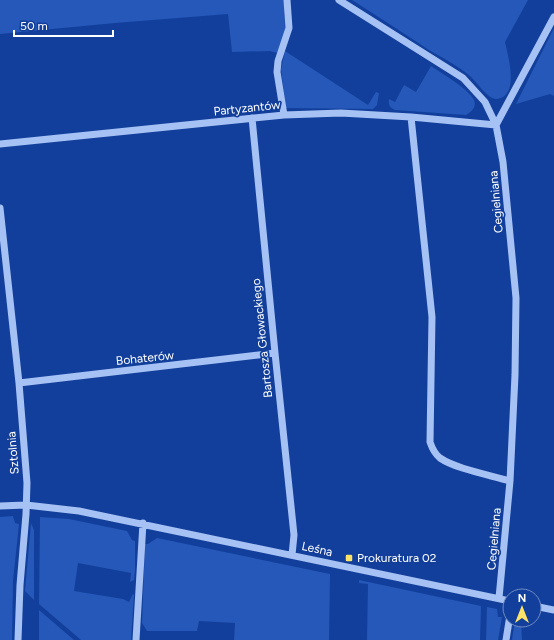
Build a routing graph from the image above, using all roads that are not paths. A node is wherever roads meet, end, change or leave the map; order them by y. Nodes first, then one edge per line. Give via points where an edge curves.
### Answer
1 (287, 0) edge
2 (339, 0) edge
3 (554, 17) edge
4 (284, 115) junction
5 (411, 117) junction
6 (252, 118) junction
7 (496, 125) junction
8 (0, 144) edge
9 (0, 208) edge
10 (275, 353) junction
11 (19, 383) junction
12 (510, 481) junction
13 (26, 505) junction
14 (0, 506) edge
15 (143, 523) junction
16 (292, 555) junction
17 (499, 598) junction
18 (502, 599) edge
19 (542, 608) edge
20 (554, 610) edge
21 (508, 628) edge
22 (18, 640) edge
23 (136, 640) edge
24 (506, 640) edge

1 - 4 street via 289,28 277,72
2 - 7 street, Cegielniana via 463,78 485,102
3 - 7 street
4 - 5 street, Partyzantów via 342,113
4 - 6 street, Partyzantów
5 - 7 street, Partyzantów
5 - 12 street via 432,317 431,445 441,458 457,466
6 - 8 street, Partyzantów
6 - 10 street, Bartosza Głowackiego
7 - 12 street, Cegielniana via 503,162 516,298
9 - 11 street, Sztolnia
10 - 11 street, Bohaterów
10 - 16 street, Bartosza Głowackiego via 294,535
11 - 13 street, Sztolnia via 27,484
12 - 17 street, Cegielniana
13 - 14 street, Leśna
13 - 15 street, Leśna via 79,511
13 - 22 street, Sztolnia
15 - 16 street, Leśna
15 - 23 street
16 - 17 street, Leśna
17 - 18 street, Leśna
19 - 20 street
21 - 24 street

